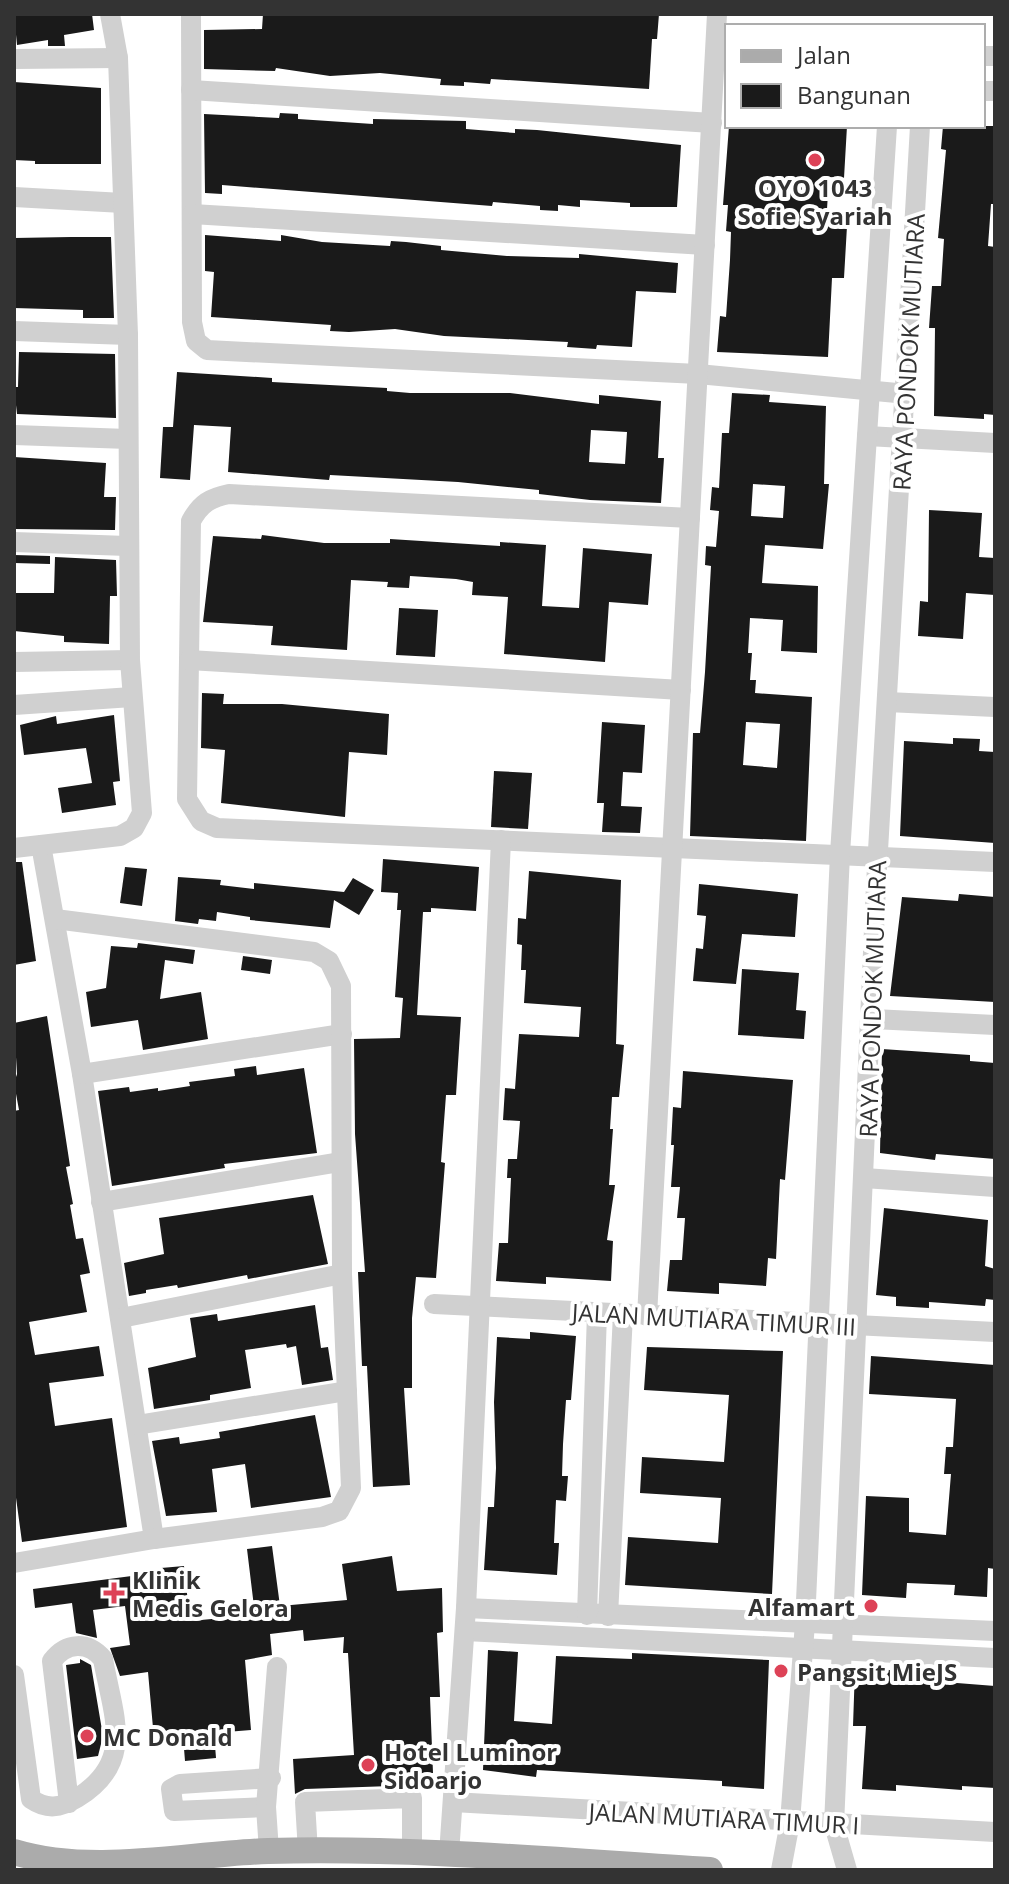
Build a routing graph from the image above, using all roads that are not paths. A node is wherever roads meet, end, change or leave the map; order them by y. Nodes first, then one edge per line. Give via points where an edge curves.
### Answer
1 (110, 14) edge
2 (191, 14) edge
3 (717, 14) edge
4 (118, 58) junction
5 (14, 59) edge
6 (720, 66) edge
7 (191, 90) junction
8 (712, 123) junction
9 (887, 128) edge
10 (920, 128) edge
11 (14, 197) edge
12 (123, 203) junction
13 (192, 214) junction
14 (705, 245) junction
15 (14, 331) edge
16 (128, 335) junction
17 (698, 374) junction
18 (870, 391) junction
19 (907, 394) junction
20 (14, 435) edge
21 (867, 436) junction
22 (903, 438) junction
23 (128, 439) junction
24 (995, 443) edge
25 (690, 518) junction
26 (14, 542) edge
27 (127, 546) junction
28 (130, 660) junction
29 (189, 660) junction
30 (14, 662) edge
31 (681, 690) junction
32 (132, 697) junction
33 (887, 702) junction
34 (14, 705) edge
35 (995, 707) edge
36 (501, 840) junction
37 (41, 845) junction
38 (672, 847) junction
39 (14, 848) edge
40 (840, 854) junction
41 (878, 855) junction
42 (995, 862) edge
43 (838, 885) junction
44 (876, 885) junction
45 (55, 919) junction
46 (873, 1019) junction
47 (995, 1025) edge
48 (342, 1034) junction
49 (82, 1074) junction
50 (340, 1162) junction
51 (864, 1178) junction
52 (995, 1187) edge
53 (101, 1202) junction
54 (342, 1274) junction
55 (434, 1304) dead end
56 (477, 1307) junction
57 (597, 1313) junction
58 (623, 1314) junction
59 (647, 1316) junction
60 (121, 1318) junction
61 (819, 1325) junction
62 (855, 1327) junction
63 (995, 1332) edge
64 (347, 1391) junction
65 (137, 1425) junction
66 (154, 1534) junction
67 (14, 1554) edge
68 (14, 1563) edge
69 (466, 1608) junction
70 (598, 1615) junction
71 (805, 1623) junction
72 (843, 1625) junction
73 (465, 1631) junction
74 (995, 1631) edge
75 (803, 1648) junction
76 (842, 1650) junction
77 (995, 1658) edge
78 (277, 1667) dead end
79 (14, 1675) edge
80 (271, 1778) junction
81 (453, 1802) junction
82 (69, 1803) junction
83 (266, 1807) junction
84 (790, 1822) junction
85 (834, 1825) junction
86 (995, 1832) edge
87 (269, 1851) junction
88 (14, 1852) edge
89 (308, 1852) junction
90 (412, 1853) junction
91 (449, 1854) junction
92 (710, 1870) edge
93 (781, 1870) edge
94 (847, 1870) edge

1 - 4 street
2 - 7 street
3 - 6 street
4 - 5 street
4 - 12 street
6 - 8 street
7 - 8 street
7 - 13 street
8 - 14 street
9 - 18 street, RAYA PONDOK MUTIARA
10 - 19 street, RAYA PONDOK MUTIARA
11 - 12 street
12 - 16 street
13 - 14 street
13 - 17 street via 192,322 196,341 207,350
14 - 17 street
15 - 16 street
16 - 23 street
17 - 18 street
17 - 25 street
18 - 19 street
18 - 21 street, RAYA PONDOK MUTIARA
19 - 22 street, RAYA PONDOK MUTIARA
20 - 23 street
21 - 22 street
21 - 40 street, RAYA PONDOK MUTIARA
22 - 24 street
22 - 33 street, RAYA PONDOK MUTIARA
23 - 27 street
25 - 29 street via 229,494 212,498 199,506 191,521
25 - 31 street
26 - 27 street
27 - 28 street
28 - 30 street
28 - 32 street
29 - 31 street
29 - 36 street via 187,799 201,821 217,828
31 - 38 street
32 - 34 street
32 - 37 street via 142,813 134,828 120,836
33 - 35 street
33 - 41 street, RAYA PONDOK MUTIARA
36 - 38 street
36 - 56 street
37 - 39 street
37 - 45 street
38 - 40 street
38 - 59 street
40 - 41 street
40 - 43 street, RAYA PONDOK MUTIARA
41 - 42 street
41 - 44 street, RAYA PONDOK MUTIARA
43 - 44 street
43 - 61 street, RAYA PONDOK MUTIARA
44 - 46 street, RAYA PONDOK MUTIARA
45 - 48 street via 314,952 329,961 341,986
45 - 49 street
46 - 47 street
46 - 51 street, RAYA PONDOK MUTIARA
48 - 49 street
48 - 50 street
49 - 53 street
50 - 53 street
50 - 54 street
51 - 52 street
51 - 62 street, RAYA PONDOK MUTIARA
53 - 60 street
54 - 60 street
54 - 64 street
55 - 56 street, JALAN MUTIARA TIMUR III
56 - 57 street, JALAN MUTIARA TIMUR III
56 - 69 street
57 - 58 street, JALAN MUTIARA TIMUR III
57 - 70 street
58 - 59 street, JALAN MUTIARA TIMUR III
58 - 70 street
59 - 61 street, JALAN MUTIARA TIMUR III
60 - 65 street
61 - 62 street, JALAN MUTIARA TIMUR III
61 - 71 street, RAYA PONDOK MUTIARA
62 - 63 street, JALAN MUTIARA TIMUR III
62 - 72 street, RAYA PONDOK MUTIARA
64 - 65 street
64 - 66 street via 351,1488 339,1511
65 - 66 street
66 - 67 street
66 - 68 street
69 - 70 street
69 - 73 street
70 - 71 street
71 - 72 street
71 - 75 street, RAYA PONDOK MUTIARA
72 - 74 street
72 - 76 street, RAYA PONDOK MUTIARA
73 - 75 street
73 - 81 street
75 - 76 street
75 - 84 street, RAYA PONDOK MUTIARA
76 - 77 street
76 - 85 street, RAYA PONDOK MUTIARA
78 - 80 street
79 - 82 street via 31,1799 42,1806
80 - 83 street
80 - 83 street via 171,1789 174,1811
81 - 84 street, JALAN MUTIARA TIMUR I
81 - 91 street
82 - 82 street via 52,1661 58,1653 85,1645 103,1659 116,1757 91,1789
83 - 87 street
84 - 85 street, JALAN MUTIARA TIMUR I
84 - 93 street, RAYA PONDOK MUTIARA
85 - 86 street, JALAN MUTIARA TIMUR I
85 - 94 street, RAYA PONDOK MUTIARA
87 - 88 main road via 85,1862
87 - 89 main road
89 - 90 main road
89 - 90 street via 305,1802 412,1798
90 - 91 main road
91 - 92 main road

